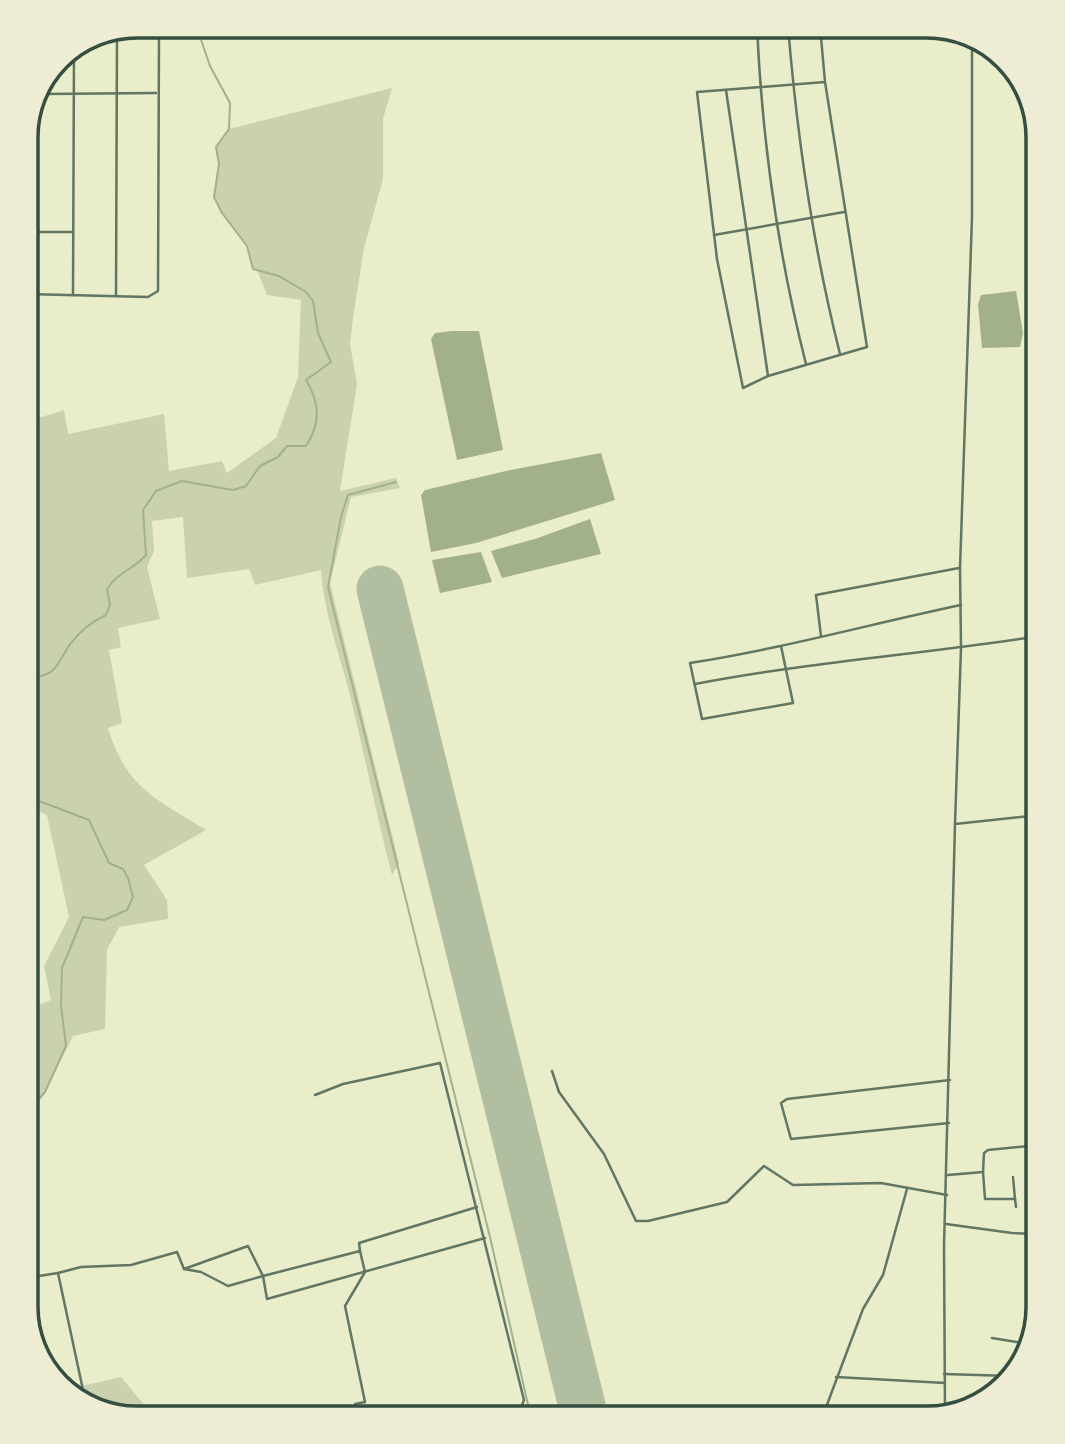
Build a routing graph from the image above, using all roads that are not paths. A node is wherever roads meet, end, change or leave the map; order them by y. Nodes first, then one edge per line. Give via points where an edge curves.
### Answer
1 (159, 38) edge
2 (758, 39) edge
3 (789, 39) edge
4 (821, 39) edge
5 (117, 40) edge
6 (972, 49) edge
7 (74, 62) edge
8 (825, 82) junction
9 (793, 85) junction
10 (760, 87) junction
11 (726, 90) junction
12 (158, 93) junction
13 (49, 94) edge
14 (74, 94) junction
15 (116, 94) junction
16 (844, 212) junction
17 (812, 218) junction
18 (778, 224) junction
19 (744, 230) junction
20 (39, 232) edge
21 (72, 232) junction
22 (714, 235) junction
23 (39, 294) edge
24 (73, 295) junction
25 (116, 296) junction
26 (840, 354) junction
27 (806, 364) junction
28 (768, 376) junction
29 (960, 568) junction
30 (961, 605) junction
31 (821, 636) junction
32 (1026, 638) edge
33 (781, 646) junction
34 (961, 648) junction
35 (786, 667) junction
36 (695, 684) junction
37 (1026, 816) edge
38 (955, 824) junction
39 (552, 1071) dead end
40 (950, 1080) junction
41 (315, 1095) dead end
42 (949, 1123) junction
43 (1026, 1146) edge
44 (983, 1172) junction
45 (948, 1175) junction
46 (1013, 1177) dead end
47 (907, 1189) junction
48 (947, 1195) junction
49 (1015, 1199) junction
50 (477, 1207) junction
51 (1016, 1208) dead end
52 (946, 1224) junction
53 (1026, 1234) edge
54 (485, 1238) junction
55 (360, 1251) junction
56 (184, 1269) junction
57 (365, 1272) junction
58 (58, 1273) junction
59 (39, 1276) edge
60 (263, 1276) junction
61 (992, 1338) dead end
62 (1019, 1342) edge
63 (944, 1374) junction
64 (998, 1376) edge
65 (835, 1377) junction
66 (945, 1383) junction
67 (83, 1389) edge
68 (946, 1404) edge
69 (355, 1406) edge
70 (522, 1406) edge
71 (826, 1406) edge

1 - 12 street
2 - 10 street
3 - 9 street
4 - 8 street
5 - 15 street
6 - 29 street via 972,217
7 - 14 street
8 - 9 street
8 - 16 street
9 - 10 street
9 - 17 street
10 - 11 street
10 - 18 street
11 - 19 street
11 - 22 street via 697,92
12 - 15 street
12 - 25 street via 160,285 155,295 148,297
13 - 14 street
14 - 15 street
14 - 21 street
15 - 25 street
16 - 17 street
16 - 26 street via 867,347
17 - 18 street
17 - 26 street
18 - 19 street
18 - 27 street via 786,286
19 - 22 street
19 - 28 street
20 - 21 street
21 - 24 street
22 - 28 street via 741,384 743,388
23 - 24 street
24 - 25 street
26 - 27 street
27 - 28 street
29 - 30 street
29 - 31 street via 817,596
30 - 31 street
30 - 34 street
31 - 33 street
32 - 34 street
33 - 35 street
33 - 36 street via 690,663
34 - 35 street
34 - 38 street
35 - 36 street
35 - 36 street via 793,703 702,719
37 - 38 street
38 - 40 street
39 - 47 street via 559,1092 604,1154 636,1221 727,1202 764,1166 793,1185 881,1183
40 - 42 street
40 - 42 street via 782,1103 791,1139
41 - 50 street via 343,1084 440,1063
42 - 45 street
43 - 44 street via 988,1150
44 - 45 street
44 - 49 street via 985,1199
45 - 48 street
46 - 49 street
47 - 48 street
47 - 65 street via 883,1275 863,1309
48 - 52 street
49 - 51 street
50 - 54 street
50 - 55 street via 359,1243
52 - 53 street
52 - 63 street
54 - 57 street
54 - 70 street via 524,1400
55 - 57 street
55 - 60 street
56 - 58 street via 177,1252 131,1265
56 - 60 street via 228,1286
56 - 60 street via 248,1246
57 - 60 street via 267,1299
57 - 69 street via 345,1306 365,1402
58 - 59 street
58 - 67 street
61 - 62 street
63 - 64 street
63 - 66 street
65 - 66 street
65 - 71 street
66 - 68 street

